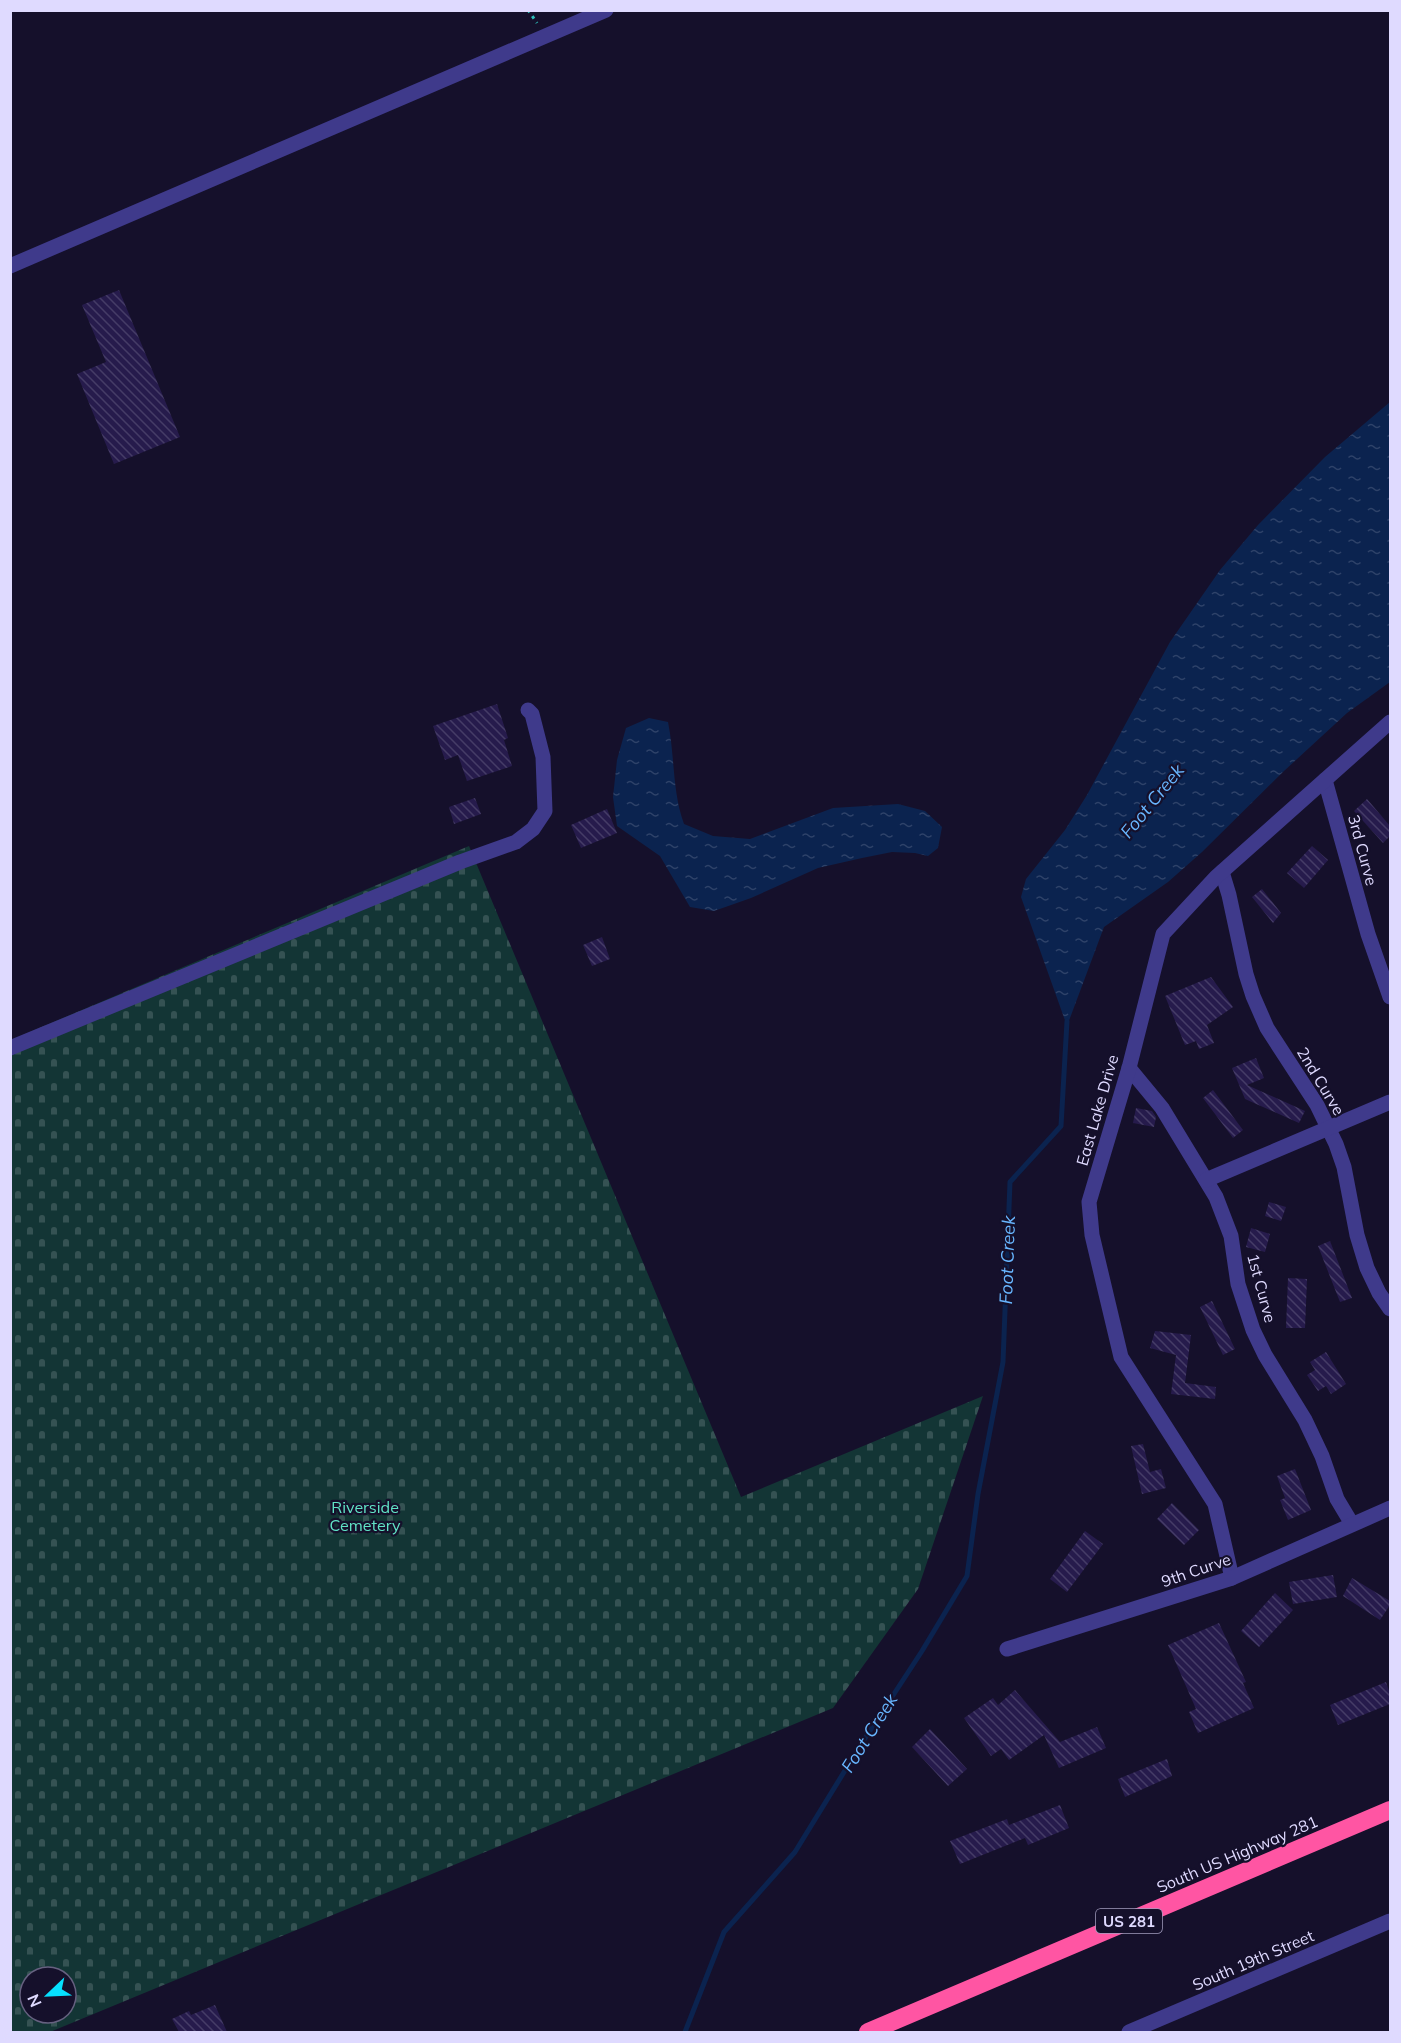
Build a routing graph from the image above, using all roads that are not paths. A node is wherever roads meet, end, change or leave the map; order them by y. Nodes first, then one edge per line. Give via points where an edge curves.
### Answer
1 (606, 10) edge
2 (10, 266) edge
3 (528, 710) dead end
4 (1390, 722) edge
5 (1325, 780) junction
6 (1222, 872) junction
7 (1390, 997) edge
8 (10, 1048) edge
9 (1129, 1068) junction
10 (1390, 1102) edge
11 (1328, 1128) junction
12 (1206, 1180) junction
13 (1390, 1309) edge
14 (1390, 1508) edge
15 (1352, 1524) junction
16 (1232, 1578) junction
17 (1007, 1649) dead end
18 (1390, 1810) edge
19 (1390, 1922) edge
20 (868, 2032) edge
21 (1129, 2032) edge

1 - 2 street
3 - 8 street via 543,757 545,811 534,829 516,842 449,866
4 - 5 street, East Lake Drive
5 - 6 street, East Lake Drive
5 - 7 street, 3rd Curve
6 - 9 street, East Lake Drive via 1163,934
6 - 11 street, 2nd Curve via 1253,996 1267,1028
9 - 12 street, 1st Curve via 1162,1108
9 - 16 street, East Lake Drive via 1089,1202 1092,1234 1121,1357 1215,1504
10 - 11 street
11 - 12 street
11 - 13 street, 2nd Curve via 1344,1167 1367,1268
12 - 15 street, 1st Curve via 1231,1236 1238,1284 1253,1330 1305,1420 1337,1499
14 - 15 street, 9th Curve
15 - 16 street, 9th Curve
16 - 17 street, 9th Curve
18 - 20 highway, South US Highway 281 / US 281
19 - 21 street, South 19th Street

